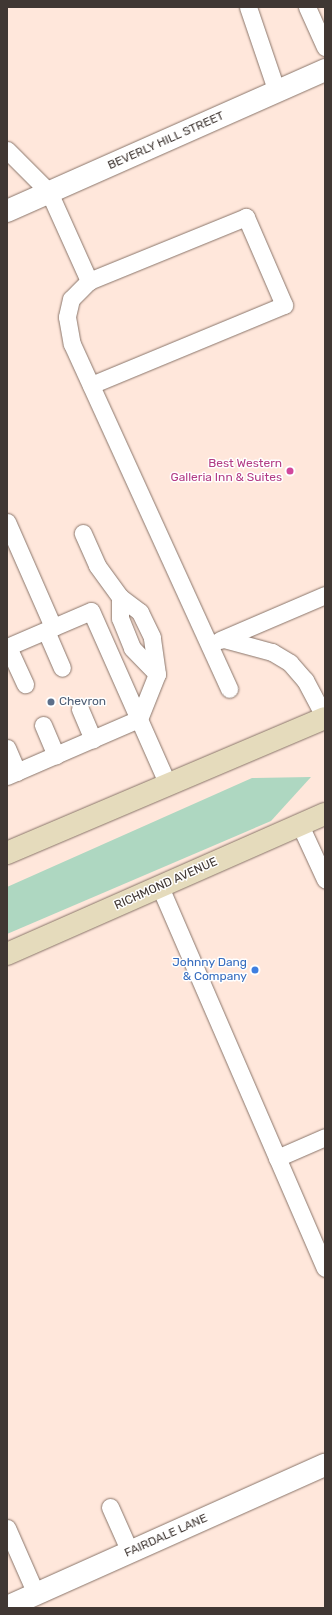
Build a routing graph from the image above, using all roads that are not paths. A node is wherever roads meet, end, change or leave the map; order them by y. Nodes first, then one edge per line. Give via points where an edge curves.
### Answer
1 (248, 7) edge
2 (307, 7) edge
3 (325, 47) edge
4 (325, 70) edge
5 (277, 92) junction
6 (7, 150) edge
7 (49, 192) junction
8 (7, 211) edge
9 (89, 281) junction
10 (91, 385) junction
11 (7, 522) edge
12 (83, 533) dead end
13 (325, 595) edge
14 (50, 629) junction
15 (217, 642) junction
16 (8, 647) edge
17 (62, 668) dead end
18 (25, 684) dead end
19 (229, 689) dead end
20 (80, 709) dead end
21 (325, 718) edge
22 (139, 719) junction
23 (43, 725) dead end
24 (93, 739) junction
25 (7, 748) edge
26 (56, 755) junction
27 (12, 774) edge
28 (168, 786) junction
29 (325, 814) edge
30 (300, 825) junction
31 (7, 853) edge
32 (325, 879) edge
33 (160, 887) junction
34 (7, 954) edge
35 (325, 1137) edge
36 (277, 1158) junction
37 (325, 1268) edge
38 (325, 1465) edge
39 (110, 1507) dead end
40 (7, 1528) edge
41 (130, 1552) junction
42 (36, 1594) junction
43 (7, 1607) edge

1 - 5 lane
2 - 3 lane
4 - 5 street, BEVERLY HILL STREET
5 - 7 street, BEVERLY HILL STREET
6 - 7 lane
7 - 8 street, BEVERLY HILL STREET
7 - 9 lane
9 - 10 lane via 71,300 67,317 72,344
9 - 10 lane via 246,217 284,305
10 - 15 lane
11 - 14 lane
12 - 22 lane via 98,565 120,597 120,618 132,648 156,674
13 - 15 lane
14 - 16 lane
14 - 17 lane
14 - 22 lane via 91,611
15 - 19 lane
15 - 21 lane via 272,652 290,663 305,680
16 - 18 lane
20 - 24 lane
21 - 28 main road
22 - 24 lane
22 - 28 lane
23 - 26 lane
24 - 26 lane
25 - 27 lane
26 - 27 lane
28 - 31 main road
29 - 30 main road, RICHMOND AVENUE
30 - 32 lane
30 - 33 main road, RICHMOND AVENUE
33 - 34 main road, RICHMOND AVENUE
33 - 36 lane
35 - 36 lane
36 - 37 lane
38 - 41 street, FAIRDALE LANE
39 - 41 lane
40 - 42 lane
41 - 42 street, FAIRDALE LANE
42 - 43 street, FAIRDALE LANE

